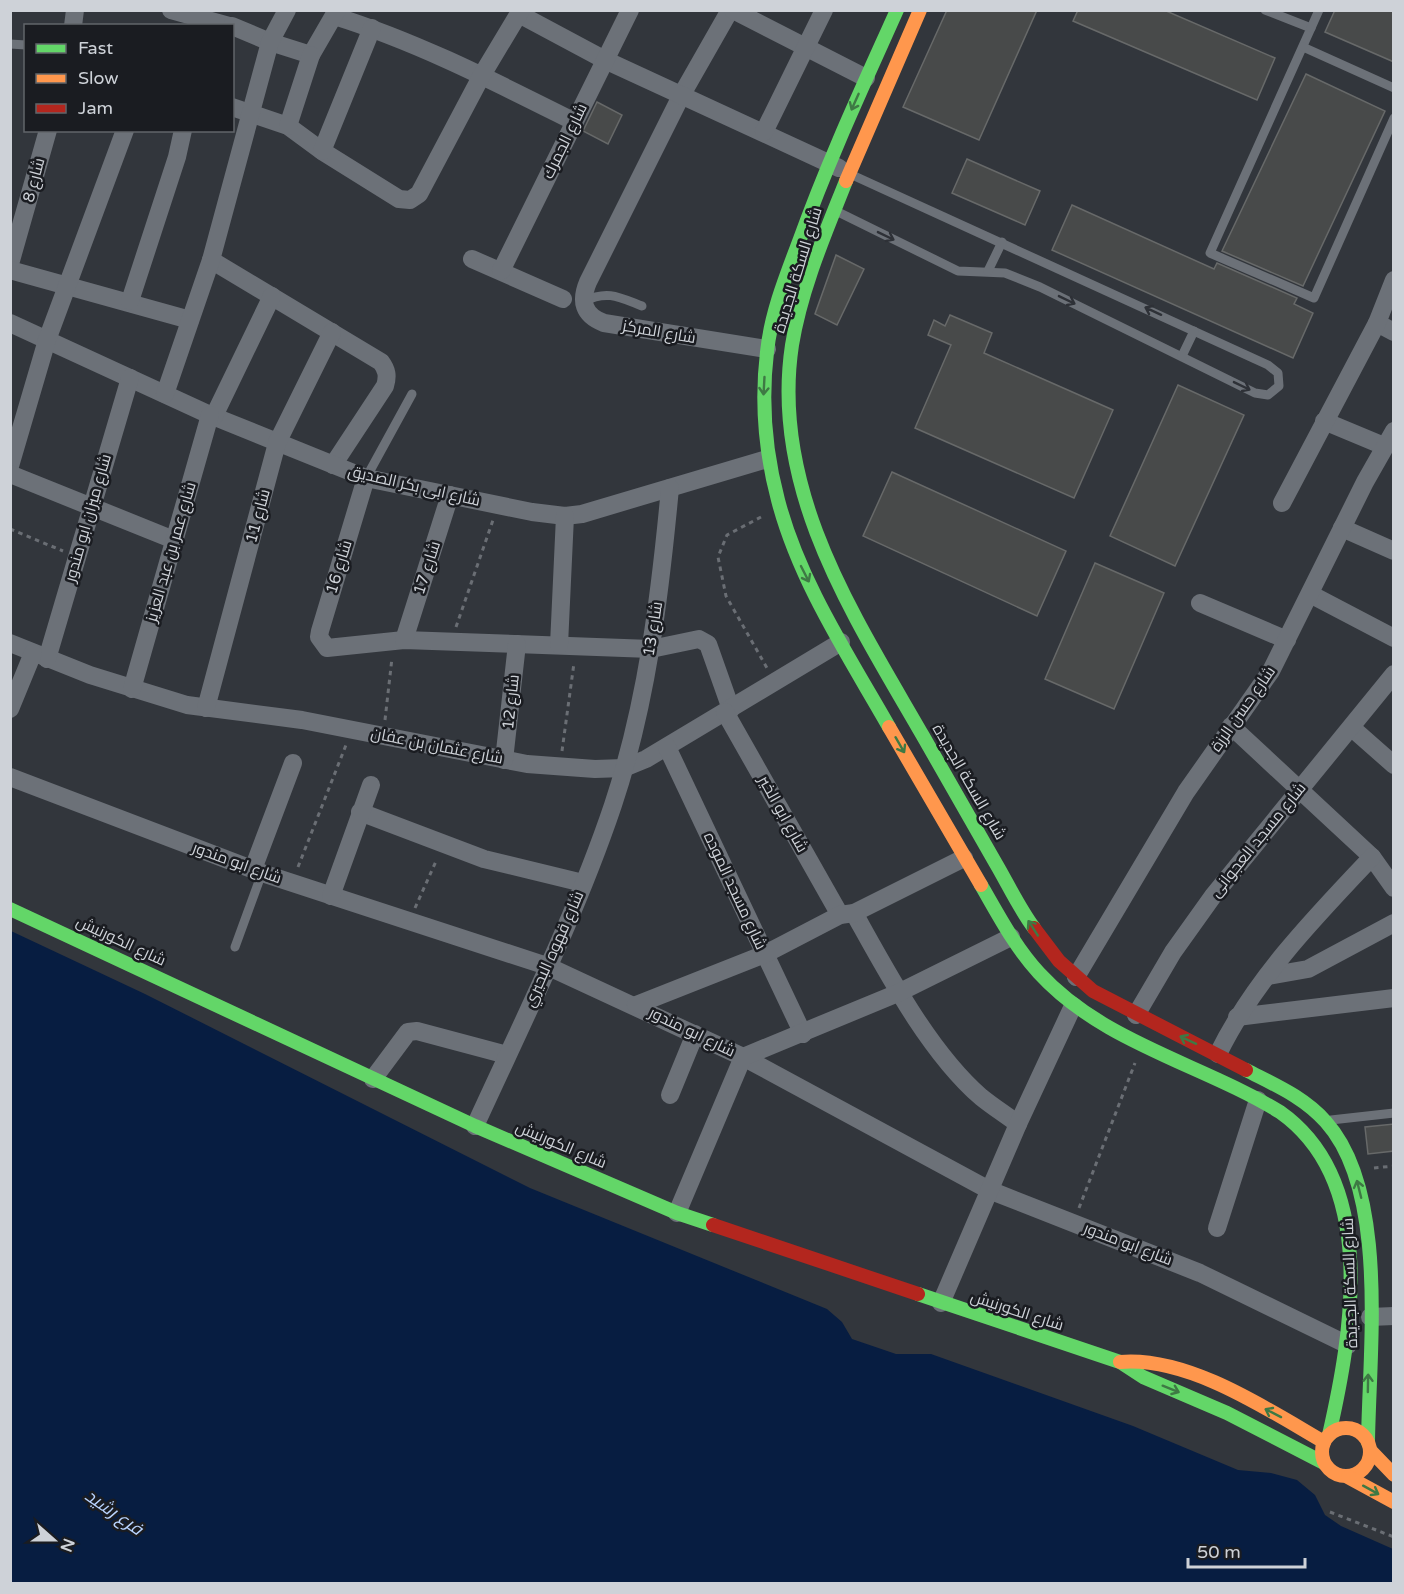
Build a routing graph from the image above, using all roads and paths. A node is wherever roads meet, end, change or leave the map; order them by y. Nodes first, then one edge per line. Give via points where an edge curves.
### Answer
1 (171, 10) edge
2 (287, 10) edge
3 (630, 10) edge
4 (732, 10) edge
5 (824, 10) edge
6 (920, 10) edge
7 (1265, 10) edge
8 (1319, 10) edge
9 (897, 11) edge
10 (520, 12) edge
11 (336, 13) edge
12 (197, 18) edge
13 (222, 24) edge
14 (234, 27) edge
15 (372, 28) junction
16 (1311, 28) junction
17 (270, 42) junction
18 (805, 47) junction
19 (1303, 47) junction
20 (311, 55) junction
21 (605, 60) junction
22 (482, 75) junction
23 (866, 78) junction
24 (1394, 88) edge
25 (681, 96) junction
26 (234, 108) edge
27 (253, 113) junction
28 (1394, 118) edge
29 (575, 122) junction
30 (288, 126) junction
31 (47, 132) edge
32 (124, 132) edge
33 (183, 132) edge
34 (764, 132) junction
35 (322, 151) junction
36 (828, 163) junction
37 (848, 173) junction
38 (834, 210) junction
39 (1002, 242) junction
40 (472, 259) dead end
41 (211, 260) junction
42 (10, 264) edge
43 (10, 270) edge
44 (988, 271) junction
45 (501, 272) junction
46 (1394, 280) edge
47 (70, 285) junction
48 (272, 296) junction
49 (563, 299) dead end
50 (130, 302) junction
51 (582, 302) junction
52 (642, 306) dead end
53 (190, 320) junction
54 (10, 323) edge
55 (1377, 323) junction
56 (1194, 331) junction
57 (332, 332) junction
58 (1394, 332) edge
59 (47, 340) junction
60 (767, 350) junction
61 (1182, 356) junction
62 (130, 378) junction
63 (165, 394) junction
64 (412, 394) dead end
65 (212, 416) junction
66 (1324, 421) junction
67 (1389, 439) edge
68 (277, 443) junction
69 (767, 459) junction
70 (333, 465) junction
71 (10, 466) edge
72 (10, 474) edge
73 (366, 477) junction
74 (670, 488) junction
75 (450, 495) junction
76 (1282, 503) dead end
77 (498, 505) junction
78 (91, 506) junction
79 (778, 508) junction
80 (565, 516) junction
81 (1342, 528) junction
82 (10, 529) edge
83 (174, 540) junction
84 (1394, 551) edge
85 (76, 556) junction
86 (1310, 594) junction
87 (1200, 603) dead end
88 (1394, 638) edge
89 (398, 640) junction
90 (1287, 640) junction
91 (841, 642) junction
92 (10, 643) edge
93 (450, 643) junction
94 (517, 644) junction
95 (568, 646) junction
96 (651, 649) junction
97 (40, 656) junction
98 (1394, 674) edge
99 (775, 682) junction
100 (132, 688) junction
101 (206, 708) junction
102 (10, 709) edge
103 (728, 711) junction
104 (1231, 726) junction
105 (1352, 728) junction
106 (352, 729) junction
107 (383, 735) junction
108 (667, 747) junction
109 (504, 760) junction
110 (293, 763) dead end
111 (1394, 765) edge
112 (560, 767) junction
113 (624, 768) junction
114 (10, 777) edge
115 (371, 785) dead end
116 (1299, 789) junction
117 (360, 812) junction
118 (444, 844) junction
119 (964, 858) junction
120 (1372, 858) junction
121 (258, 871) junction
122 (292, 883) junction
123 (583, 883) junction
124 (1394, 888) edge
125 (331, 896) junction
126 (10, 909) edge
127 (847, 914) junction
128 (410, 921) junction
129 (1394, 923) edge
130 (1011, 937) junction
131 (235, 948) dead end
132 (765, 954) junction
133 (547, 966) junction
134 (1268, 976) junction
135 (1076, 977) junction
136 (898, 993) junction
137 (1394, 998) edge
138 (636, 1005) junction
139 (1073, 1006) junction
140 (1136, 1016) junction
141 (1238, 1017) junction
142 (695, 1034) junction
143 (803, 1034) junction
144 (1142, 1044) junction
145 (1218, 1054) junction
146 (507, 1055) junction
147 (743, 1057) junction
148 (373, 1079) junction
149 (670, 1095) dead end
150 (1258, 1100) junction
151 (1394, 1113) edge
152 (1326, 1121) junction
153 (1018, 1124) junction
154 (474, 1126) junction
155 (989, 1190) junction
156 (677, 1213) junction
157 (1073, 1224) junction
158 (1217, 1228) dead end
159 (941, 1304) junction
160 (1394, 1316) edge
161 (1370, 1317) junction
162 (1348, 1345) junction
163 (1120, 1362) junction
164 (1326, 1439) junction
165 (1369, 1446) junction
166 (1324, 1463) junction
167 (1392, 1473) edge
168 (1348, 1477) junction
169 (1394, 1502) edge
170 (1330, 1512) dead end
171 (1394, 1537) edge

1 - 12 street
2 - 17 street
3 - 21 street, شارع الجمرك
4 - 18 street
4 - 25 street
5 - 18 street
6 - 37 main road, شارع السكة الجديدة
7 - 16 lane
8 - 16 lane
9 - 23 main road, شارع السكة الجديدة
10 - 21 street
10 - 22 street
11 - 15 street
11 - 20 street
12 - 13 street
14 - 17 street
15 - 22 street
15 - 35 street
16 - 19 lane
17 - 20 street
17 - 27 street
18 - 23 street
18 - 34 street
19 - 24 lane
19 - 28 lane via 1210,253 1314,298
20 - 30 street
21 - 25 street
21 - 29 street, شارع الجمرك
22 - 29 street
22 - 35 street via 419,194 410,200 399,199
23 -> 36 main road, شارع السكة الجديدة
25 - 34 street
25 - 51 street via 588,282
26 - 27 street
27 - 30 street
27 - 41 street
29 - 45 street, شارع الجمرك
30 - 35 street
31 - 42 street, شارع 8
32 - 47 street
33 - 50 street
34 - 36 street
36 - 37 street
36 - 60 main road, شارع السكة الجديدة via 785,279
37 - 38 main road, شارع السكة الجديدة
37 - 39 lane
38 -> 44 lane via 958,271
135 -> 38 main road, شارع السكة الجديدة via 1030,923 862,628 826,561 807,514 790,440 788,377 798,316
39 - 44 lane
56 -> 39 lane
40 - 45 street
41 - 48 street
41 - 53 street
43 - 47 street
44 -> 61 lane via 1005,273 1040,287
45 - 49 street
46 - 55 street
47 - 50 street
47 - 59 street
48 - 57 street
48 - 65 street, شارع عمر بن عبد العزيز
50 - 53 street
51 - 52 lane via 608,294
51 - 60 street, شارع المركز via 586,312 604,322
53 - 63 street
54 - 59 street, شارع ابى بكر الصديق
55 - 58 street
55 - 66 street
56 - 61 lane
61 -> 56 lane via 1256,393 1268,395 1279,386 1278,373 1268,365
57 - 68 street, شارع 11
57 - 70 street via 381,362 387,373 384,386
59 - 62 street, شارع ابى بكر الصديق
59 - 71 street
60 -> 69 main road, شارع السكة الجديدة
62 - 63 street, شارع ابى بكر الصديق
62 - 78 street, شارع ميزان ابو مندور
63 - 65 street, شارع ابى بكر الصديق
64 - 73 lane
65 - 68 street, شارع ابى بكر الصديق
65 - 83 street, شارع عمر بن عبد العزيز
66 - 67 street
66 - 76 street
67 - 81 street, شارع حسن الرزة
68 - 70 street, شارع ابى بكر الصديق
68 - 101 street, شارع 11
69 - 74 street, شارع ابى بكر الصديق
69 - 79 main road, شارع السكة الجديدة
70 - 73 street, شارع ابى بكر الصديق
72 - 78 street
73 - 75 street, شارع ابى بكر الصديق
73 - 89 street, شارع 16 via 320,631 322,643 333,649
74 - 80 street, شارع ابى بكر الصديق
74 - 96 street, شارع 13
75 - 77 street, شارع ابى بكر الصديق
75 - 89 street, شارع 17
77 - 80 street, شارع ابى بكر الصديق
77 - 93 path
78 - 83 street
78 - 85 street, شارع ميزان ابو مندور
79 -> 91 main road, شارع السكة الجديدة via 804,573
79 - 99 path via 727,535 718,557 726,596
80 - 95 street
81 - 84 street
81 - 86 street, شارع حسن الرزة
82 - 85 path
83 - 100 street, شارع عمر بن عبد العزيز
85 - 97 street, شارع ميزان ابو مندور
86 - 88 street
86 - 90 street, شارع حسن الرزة
87 - 90 street
89 - 93 street
89 - 107 path
90 - 104 street, شارع حسن الرزة via 1265,680
91 - 99 street, شارع عثمان بن عفان
91 -> 119 main road, شارع السكة الجديدة
92 - 97 street, شارع عثمان بن عفان
93 - 94 street
94 - 95 street
94 - 109 street, شارع 12
95 - 96 street
95 - 112 path
96 - 103 street, شارع ابو الخير via 703,640 708,644
96 - 113 street, شارع 13
97 - 100 street, شارع عثمان بن عفان
97 - 102 street, شارع ميزان ابو مندور
98 - 105 street, شارع مسجد العجوانى
99 - 103 street, شارع عثمان بن عفان
100 - 101 street, شارع عثمان بن عفان
101 - 106 street, شارع عثمان بن عفان
103 - 108 street, شارع عثمان بن عفان
103 - 127 street, شارع ابو الخير
104 - 116 street
104 - 135 street, شارع حسن الرزة via 1186,792
105 - 111 street
105 - 116 street, شارع مسجد العجوانى
106 - 107 street, شارع عثمان بن عفان
106 - 122 path
107 - 109 street, شارع عثمان بن عفان
108 - 113 street, شارع عثمان بن عفان
108 - 132 street, شارع مسجد الموده
109 - 112 street, شارع عثمان بن عفان
110 - 121 street
112 - 113 street, شارع عثمان بن عفان
113 - 123 street, شارع قهوه البحيري
114 - 121 street, شارع ابو مندور
115 - 117 street
116 - 120 street
116 - 140 street, شارع مسجد العجوانى via 1213,896 1173,952
117 - 118 street
117 - 125 street
118 - 123 street via 484,859
118 - 128 path
119 - 127 street
119 - 130 main road, شارع السكة الجديدة
120 - 124 street
120 - 134 street via 1322,910
121 - 122 street, شارع ابو مندور
121 - 131 lane
122 - 125 street, شارع ابو مندور
123 - 133 street, شارع قهوه البحيري
125 - 128 street, شارع ابو مندور
126 - 148 main road, شارع الكورنيش
127 - 132 street
127 - 136 street, شارع ابو الخير
128 - 133 street, شارع ابو مندور
129 - 134 street via 1308,969
130 - 136 street
130 - 139 main road, شارع السكة الجديدة via 1038,975
132 - 138 street
132 - 143 street, شارع مسجد الموده
133 - 138 street, شارع ابو مندور
133 - 146 street, شارع قهوه البحيري
134 - 141 street
135 - 140 main road, شارع السكة الجديدة
136 - 143 street
136 - 153 street, شارع ابو الخير via 956,1071
137 - 141 street
138 - 142 street, شارع ابو مندور
139 - 144 main road, شارع السكة الجديدة
139 - 153 street
145 -> 140 main road, شارع السكة الجديدة
141 - 145 street
142 - 147 street, شارع ابو مندور
142 - 149 street
143 - 147 street
144 - 150 main road, شارع السكة الجديدة
144 - 157 path
145 - 152 main road, شارع السكة الجديدة via 1295,1095
146 - 148 street via 417,1031 408,1032
146 - 154 street, شارع قهوه البحيري
147 - 155 street, شارع ابو مندور
147 - 156 street
148 - 154 main road, شارع الكورنيش
150 - 158 street
150 - 162 main road, شارع السكة الجديدة via 1279,1111 1314,1142 1336,1184 1343,1206 1350,1264
151 - 152 lane
161 -> 152 main road, شارع السكة الجديدة via 1361,1195 1347,1152
153 - 155 street
154 - 156 main road, شارع الكورنيش
155 - 157 street, شارع ابو مندور
155 - 159 street
156 - 159 main road, شارع الكورنيش
157 - 162 street, شارع ابو مندور via 1200,1273
159 - 163 main road, شارع الكورنيش
160 - 161 street
165 -> 161 main road, شارع السكة الجديدة
162 - 164 main road, شارع السكة الجديدة
164 -> 163 main road, شارع الكورنيش via 1194,1376 1148,1359
163 -> 166 main road, شارع الكورنيش via 1143,1377 1227,1413
164 - 165 main road via 1342,1428 1350,1428 1364,1435
164 - 166 main road
165 - 167 main road
165 - 168 main road via 1370,1458 1362,1471
166 - 168 main road via 1334,1474
168 -> 169 main road
170 - 171 path

